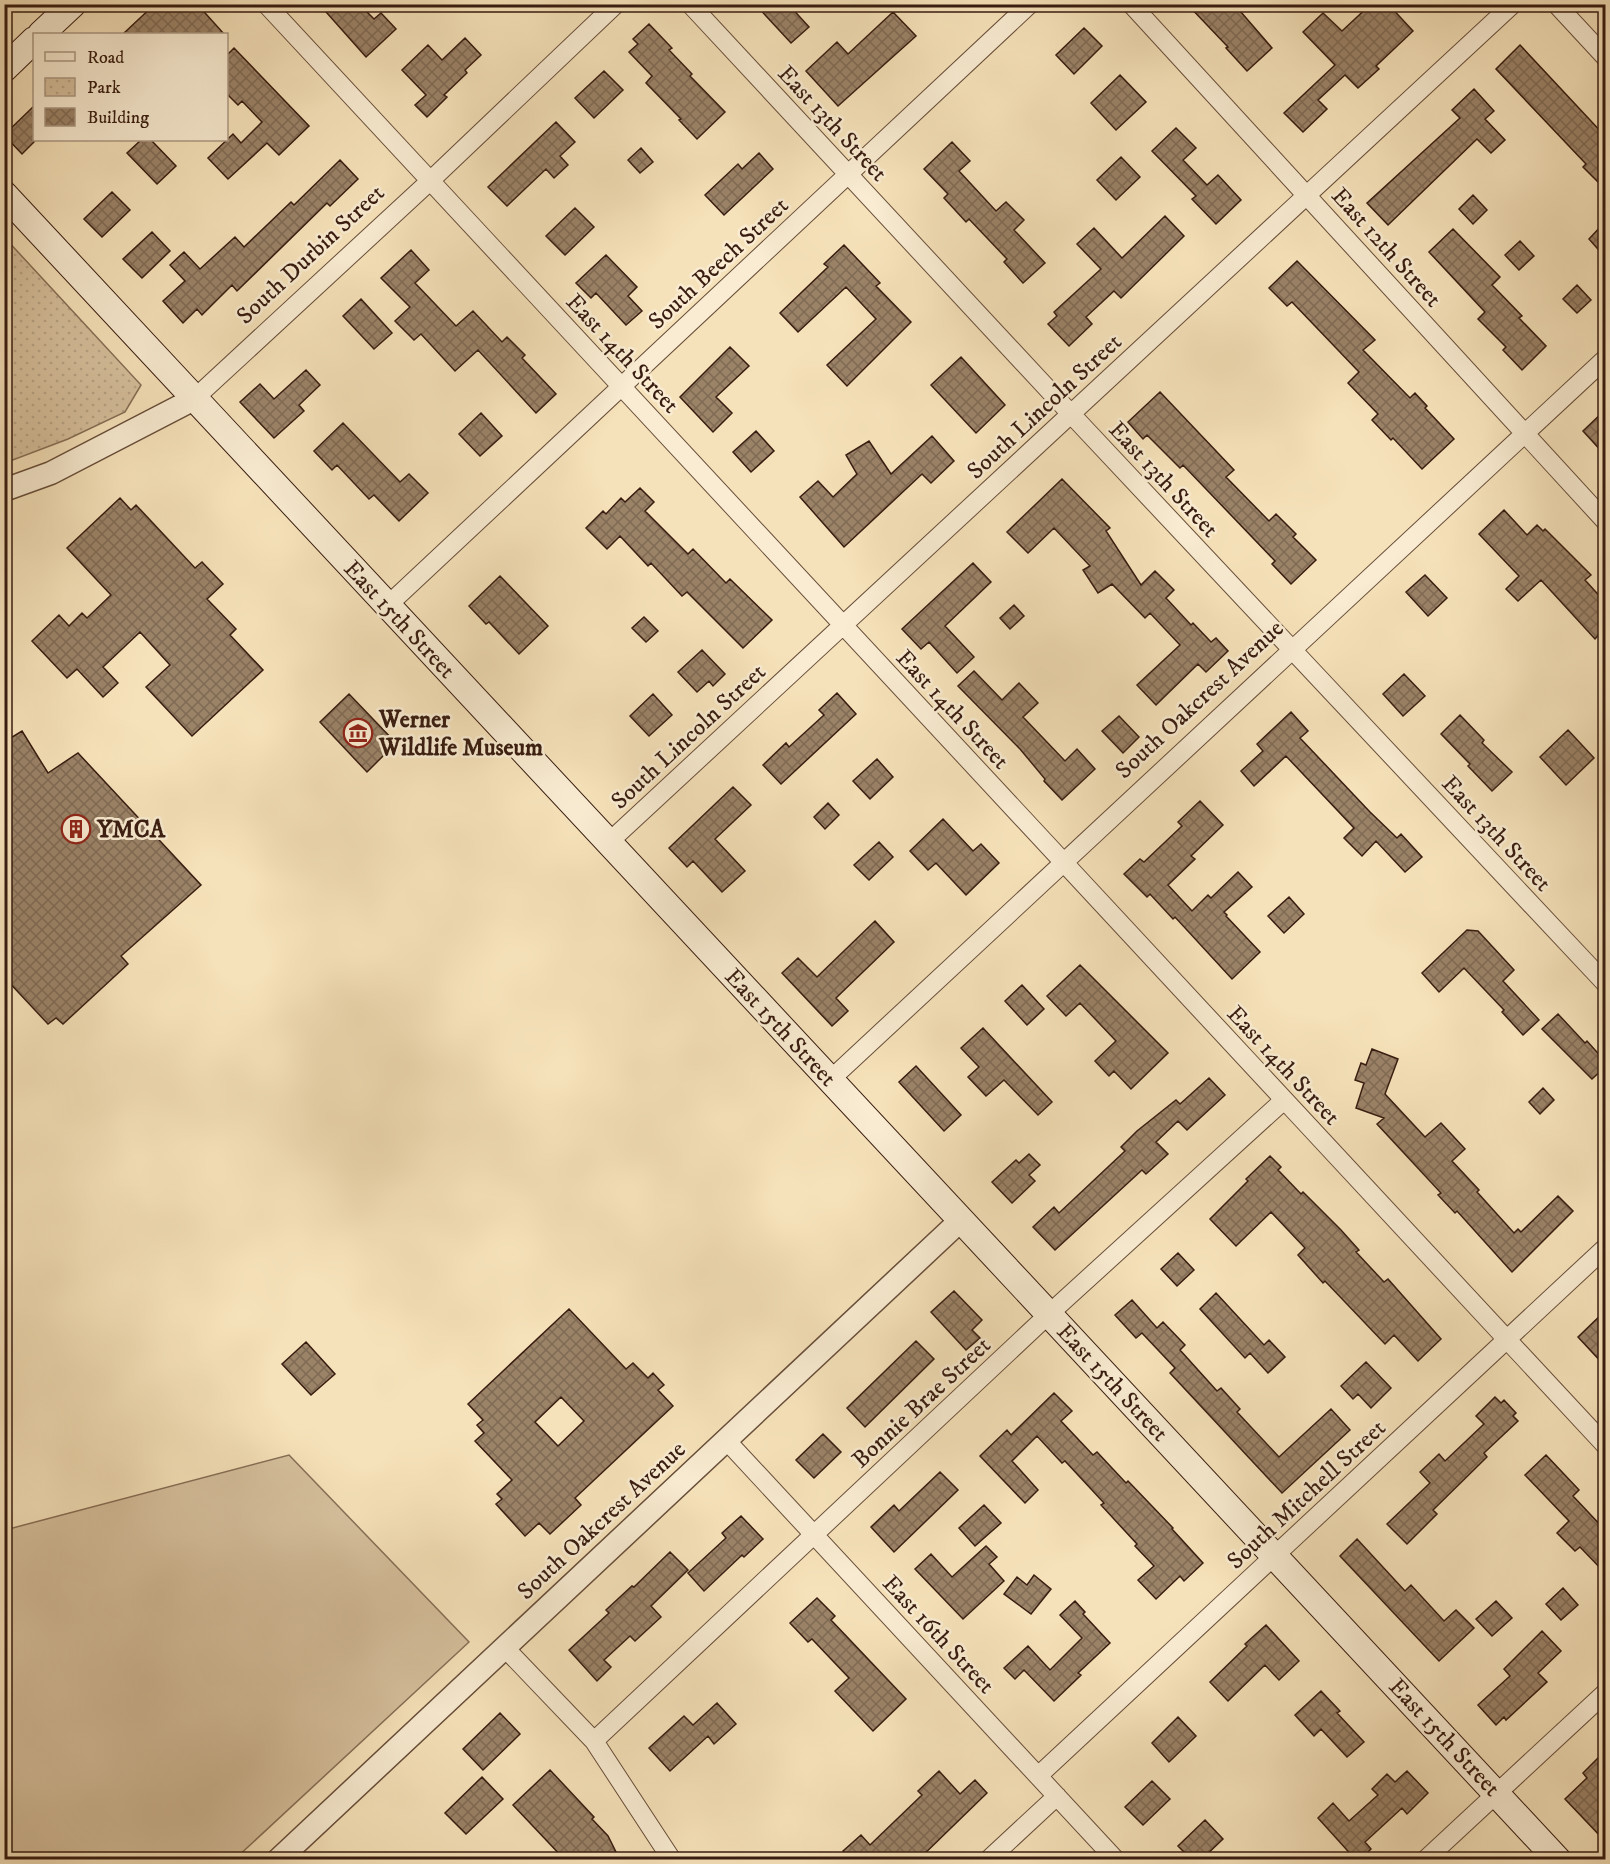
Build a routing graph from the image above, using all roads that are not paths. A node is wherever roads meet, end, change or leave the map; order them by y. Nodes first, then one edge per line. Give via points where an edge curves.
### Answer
1 (73, 4) edge
2 (266, 4) edge
3 (616, 4) edge
4 (690, 4) edge
5 (1030, 4) edge
6 (1131, 4) edge
7 (1513, 4) edge
8 (1556, 4) edge
9 (42, 33) edge
10 (33, 41) edge
11 (1605, 58) edge
12 (4, 69) edge
13 (848, 175) junction
14 (430, 181) junction
15 (4, 194) edge
16 (1308, 195) junction
17 (1605, 358) edge
18 (621, 387) junction
19 (194, 399) junction
20 (1071, 414) junction
21 (1523, 434) junction
22 (4, 490) edge
23 (1605, 522) edge
24 (387, 606) junction
25 (843, 625) junction
26 (1292, 650) junction
27 (608, 843) junction
28 (1063, 863) junction
29 (1605, 984) edge
30 (830, 1080) junction
31 (1284, 1100) junction
32 (961, 1220) junction
33 (1605, 1247) edge
34 (1049, 1314) junction
35 (1506, 1340) junction
36 (726, 1440) junction
37 (1605, 1446) edge
38 (814, 1535) junction
39 (1275, 1556) junction
40 (505, 1648) junction
41 (1605, 1692) edge
42 (594, 1742) junction
43 (1038, 1776) junction
44 (1497, 1793) junction
45 (1057, 1796) junction
46 (279, 1860) edge
47 (672, 1860) edge
48 (988, 1860) edge
49 (1116, 1860) edge
50 (1425, 1860) edge
51 (1558, 1860) edge

1 - 9 main road
2 - 14 street, East 14th Street
3 - 14 street, South Durbin Street
4 - 13 street, East 13th Street
5 - 13 street, South Beech Street
6 - 16 street, East 12th Street
7 - 16 street, South Lincoln Street
8 - 11 street
10 - 12 main road
13 - 18 street, South Beech Street
13 - 20 street, East 13th Street
14 - 18 street, East 14th Street
14 - 19 street, South Durbin Street
15 - 19 main road, East 15th Street
16 - 20 street, South Lincoln Street
16 - 21 street, East 12th Street
17 - 21 street, South Oakcrest Avenue
18 - 24 street, South Beech Street
18 - 25 street, East 14th Street
19 - 22 street, South Durbin Street via 51,473
19 - 24 main road, East 15th Street
20 - 25 street, South Lincoln Street
20 - 26 street, East 13th Street
21 - 23 street, East 12th Street
21 - 26 street, South Oakcrest Avenue
24 - 27 main road, East 15th Street
25 - 27 street, South Lincoln Street
25 - 28 street, East 14th Street
26 - 28 street, South Oakcrest Avenue
26 - 29 street, East 13th Street
27 - 30 main road, East 15th Street
28 - 30 street, South Oakcrest Avenue
28 - 31 street, East 14th Street
30 - 32 main road, East 15th Street
31 - 34 street, Bonnie Brae Street
31 - 35 street, East 14th Street
32 - 34 main road, East 15th Street
32 - 36 street, South Oakcrest Avenue
33 - 35 street, South Mitchell Street
34 - 38 street, Bonnie Brae Street
34 - 39 main road, East 15th Street
35 - 37 street, East 14th Street
35 - 39 street, South Mitchell Street
36 - 38 street, East 16th Street
36 - 40 street, South Oakcrest Avenue
38 - 42 street, Bonnie Brae Street
38 - 43 street, East 16th Street
39 - 43 street, South Mitchell Street
39 - 44 main road, East 15th Street
40 - 42 street
40 - 46 street, South Oakcrest Avenue
41 - 44 street
42 - 47 street
43 - 45 street, East 16th Street
44 - 50 street
44 - 51 main road, East 15th Street
45 - 48 street
45 - 49 street, East 16th Street

